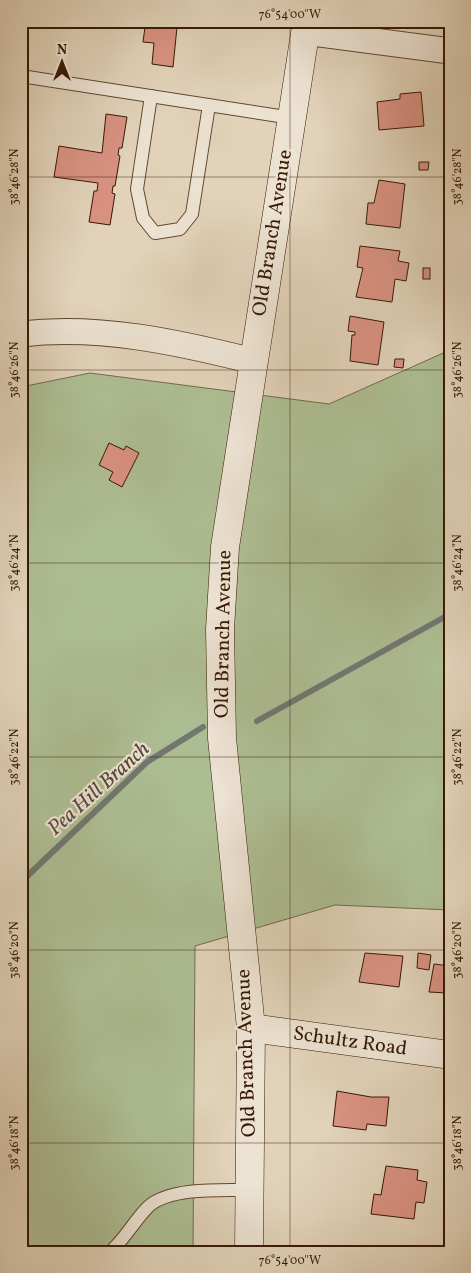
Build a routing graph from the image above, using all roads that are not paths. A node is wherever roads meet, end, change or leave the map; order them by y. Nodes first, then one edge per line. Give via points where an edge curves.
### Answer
1 (306, 27) edge
2 (450, 51) edge
3 (21, 76) edge
4 (151, 96) junction
5 (208, 105) junction
6 (292, 118) junction
7 (21, 334) edge
8 (253, 361) junction
9 (251, 1028) junction
10 (450, 1055) edge
11 (250, 1190) junction
12 (110, 1252) edge
13 (249, 1252) edge

1 - 2 street
1 - 6 main road, Old Branch Avenue
3 - 4 lane
4 - 5 lane
4 - 5 lane via 137,189 143,218 155,233 180,229 192,214
5 - 6 lane
6 - 8 main road, Old Branch Avenue
7 - 8 street via 88,331 126,335
8 - 9 main road, Old Branch Avenue via 225,547 220,629 224,764
9 - 10 main road, Schultz Road
9 - 11 main road, Old Branch Avenue
11 - 12 lane via 170,1196 149,1206
11 - 13 main road, Old Branch Avenue

